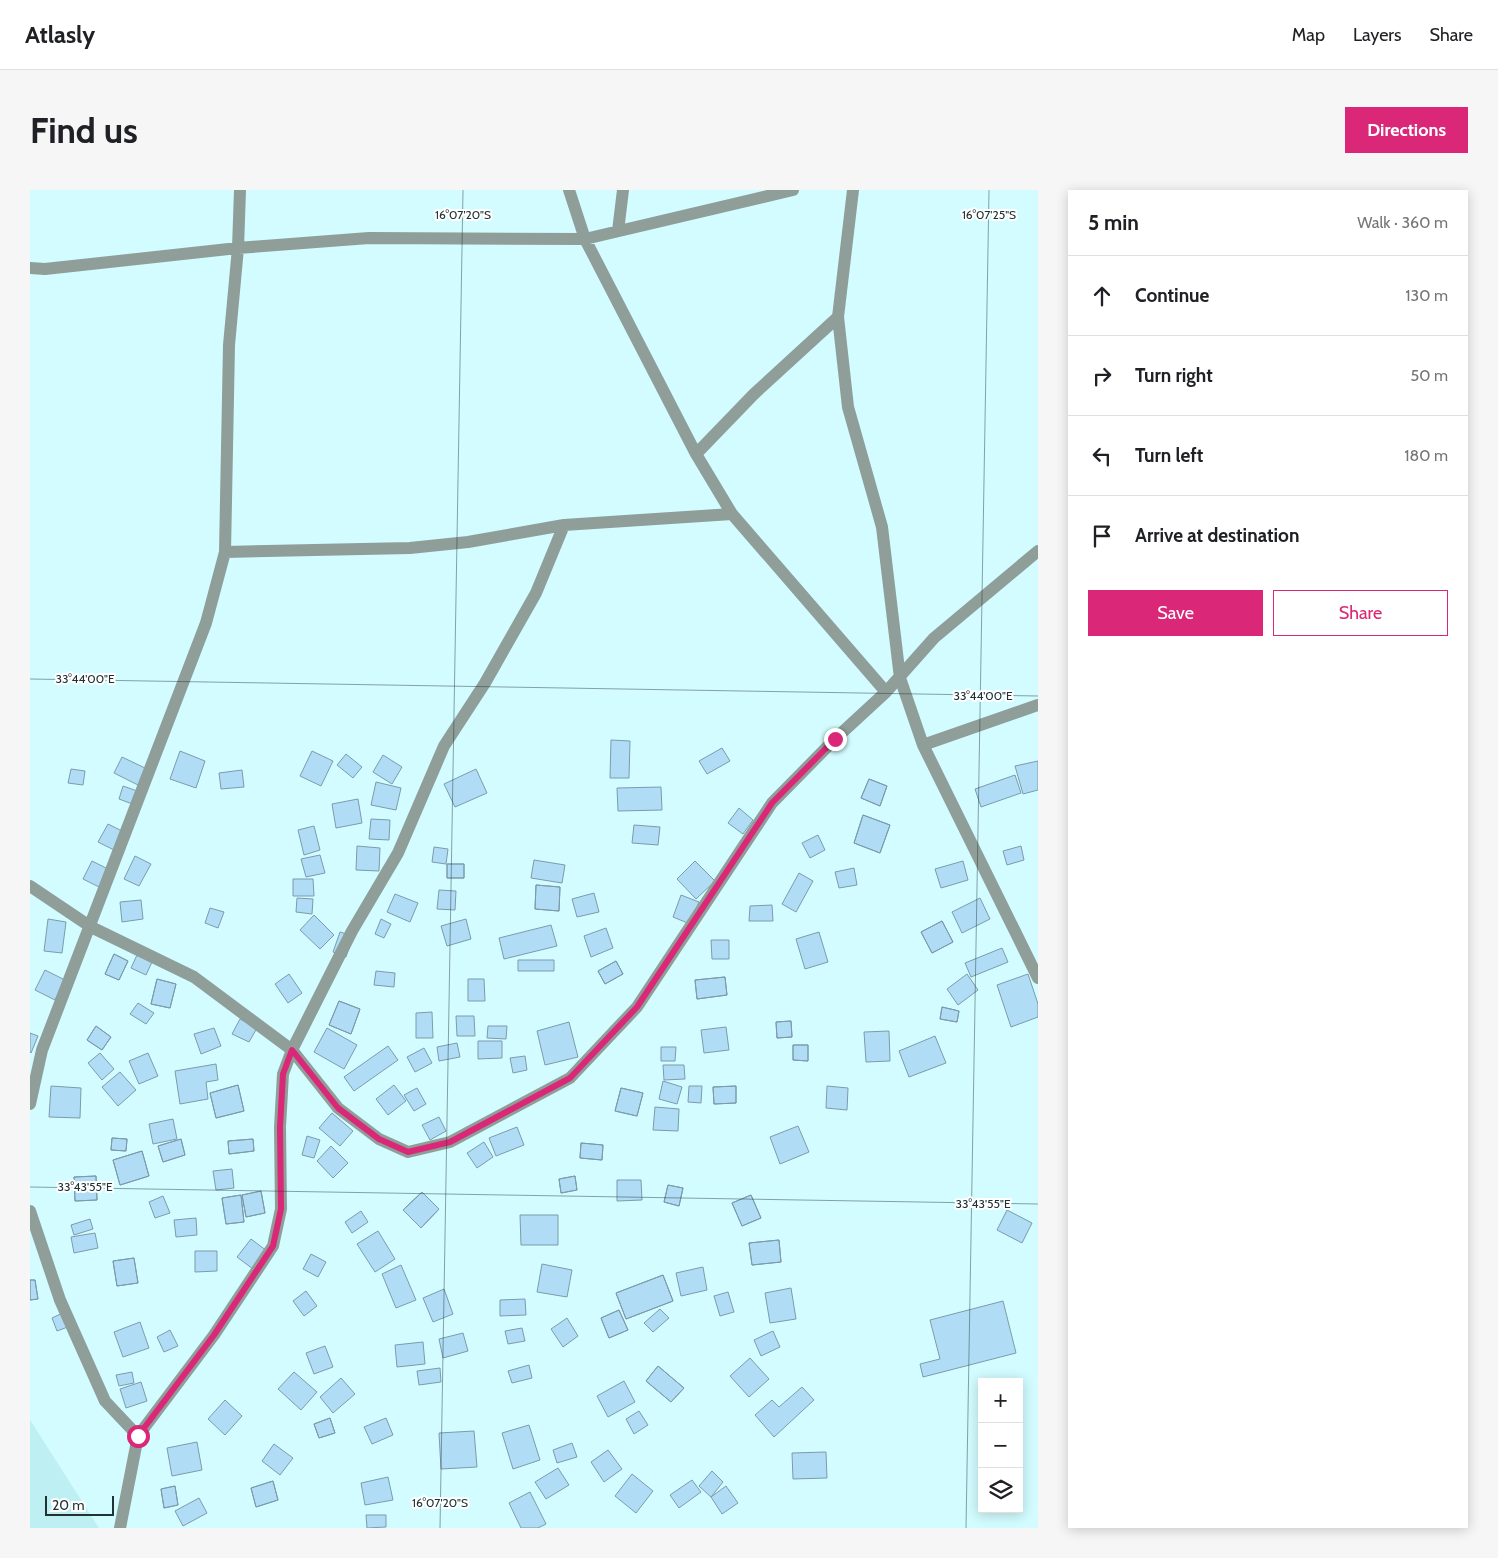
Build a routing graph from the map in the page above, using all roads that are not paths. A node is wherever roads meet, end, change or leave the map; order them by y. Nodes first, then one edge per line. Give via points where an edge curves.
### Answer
1 (240, 190) edge
2 (569, 190) edge
3 (623, 190) edge
4 (793, 190) edge
5 (853, 190) edge
6 (618, 231) junction
7 (585, 239) junction
8 (238, 248) junction
9 (30, 268) edge
10 (838, 317) junction
11 (696, 454) junction
12 (732, 514) junction
13 (564, 525) junction
14 (1038, 551) edge
15 (225, 552) junction
16 (900, 678) junction
17 (886, 692) junction
18 (1038, 705) edge
19 (923, 745) junction
20 (30, 886) edge
21 (91, 927) junction
22 (1038, 978) edge
23 (292, 1050) junction
24 (30, 1104) edge
25 (30, 1211) edge
26 (138, 1436) junction
27 (120, 1528) edge

1 - 8 street
2 - 7 street
3 - 6 street
4 - 6 street
5 - 10 street
6 - 7 street
7 - 8 street via 369,238
7 - 11 street
8 - 9 street
8 - 15 street via 229,345
10 - 11 street via 754,394
10 - 16 street via 848,407 882,527
11 - 12 street
12 - 13 street
12 - 17 street
13 - 15 street via 468,542 410,548
13 - 23 street via 536,593 485,683 444,746 398,853 352,931
14 - 16 street via 934,638
15 - 21 street via 206,623
16 - 17 street
16 - 19 street
17 - 23 street via 772,803 637,1007 570,1078 450,1142 408,1152 379,1139 338,1108
18 - 19 street
19 - 22 street
20 - 21 street
21 - 23 street via 194,977
21 - 24 street via 42,1050
23 - 26 street via 283,1074 281,1209 273,1246 214,1335
25 - 26 street via 60,1300 105,1400
26 - 27 street

